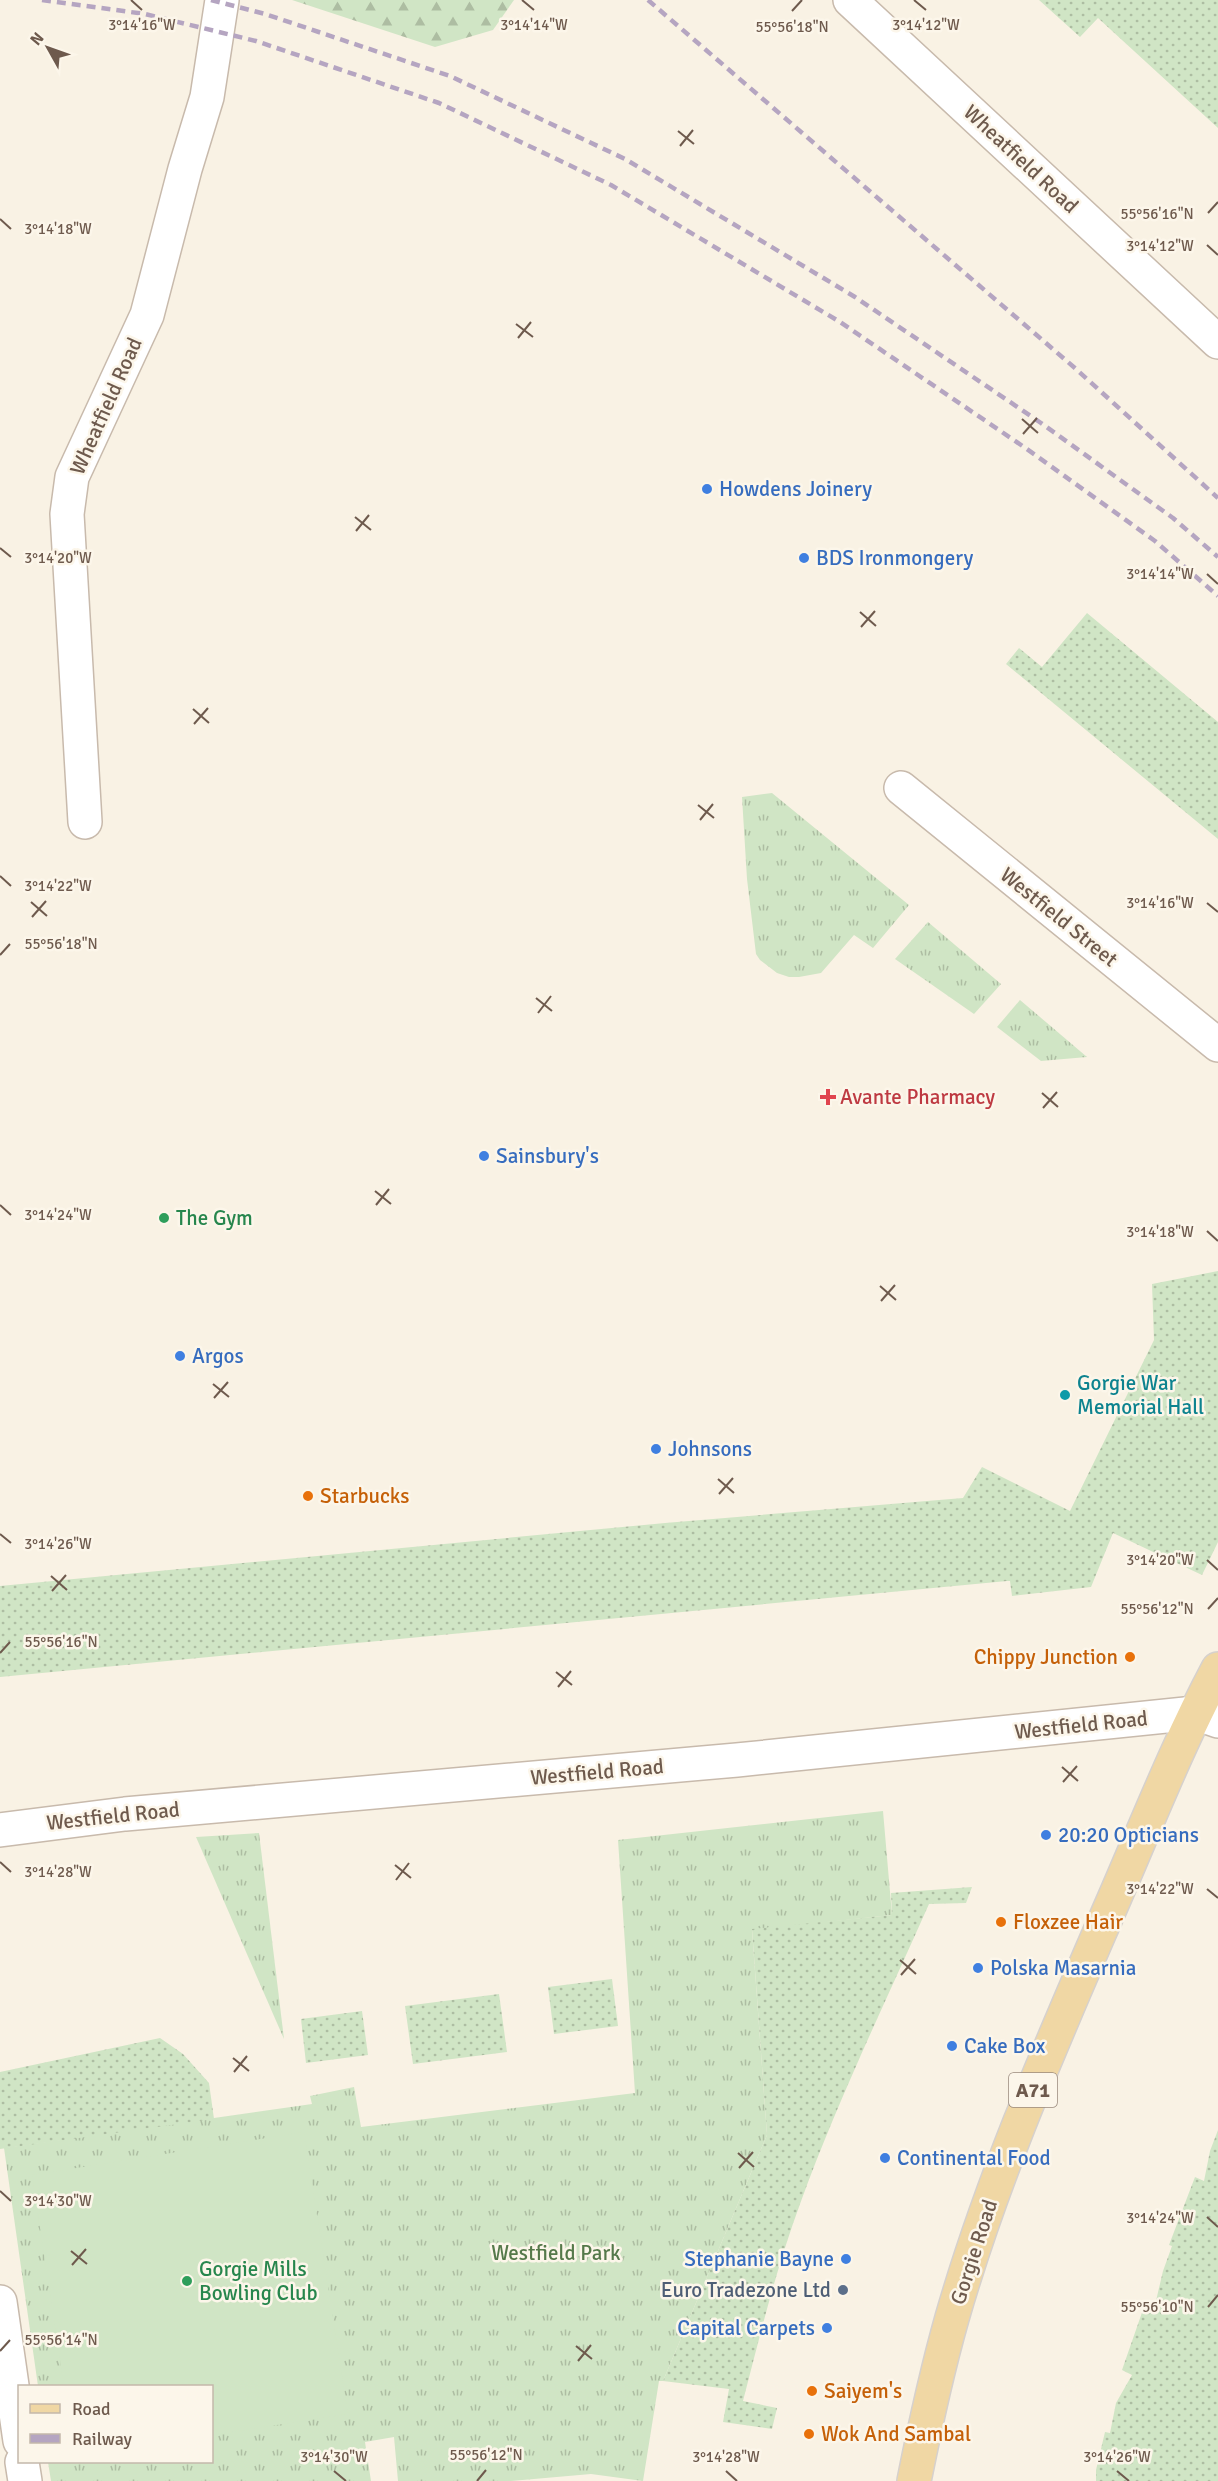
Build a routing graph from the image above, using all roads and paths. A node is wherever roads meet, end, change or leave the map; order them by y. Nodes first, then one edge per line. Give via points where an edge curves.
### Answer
1 (222, 0) edge
2 (857, 2) edge
3 (1218, 342) edge
4 (901, 788) dead end
5 (85, 822) dead end
6 (1218, 1045) edge
7 (1218, 1669) edge
8 (1206, 1717) edge
9 (0, 1830) edge
10 (0, 2302) edge
11 (18, 2427) edge
12 (22, 2463) edge
13 (25, 2481) edge
14 (914, 2481) edge

1 - 5 street, Wheatfield Road via 207,97 147,315 72,477 67,514
2 - 3 street, Wheatfield Road
4 - 6 street, Westfield Street
7 - 8 main road, Gorgie Road / A71
8 - 9 street, Westfield Road via 125,1814
8 - 14 main road, Gorgie Road / A71 via 1027,2105 952,2319
10 - 11 street
12 - 13 street

